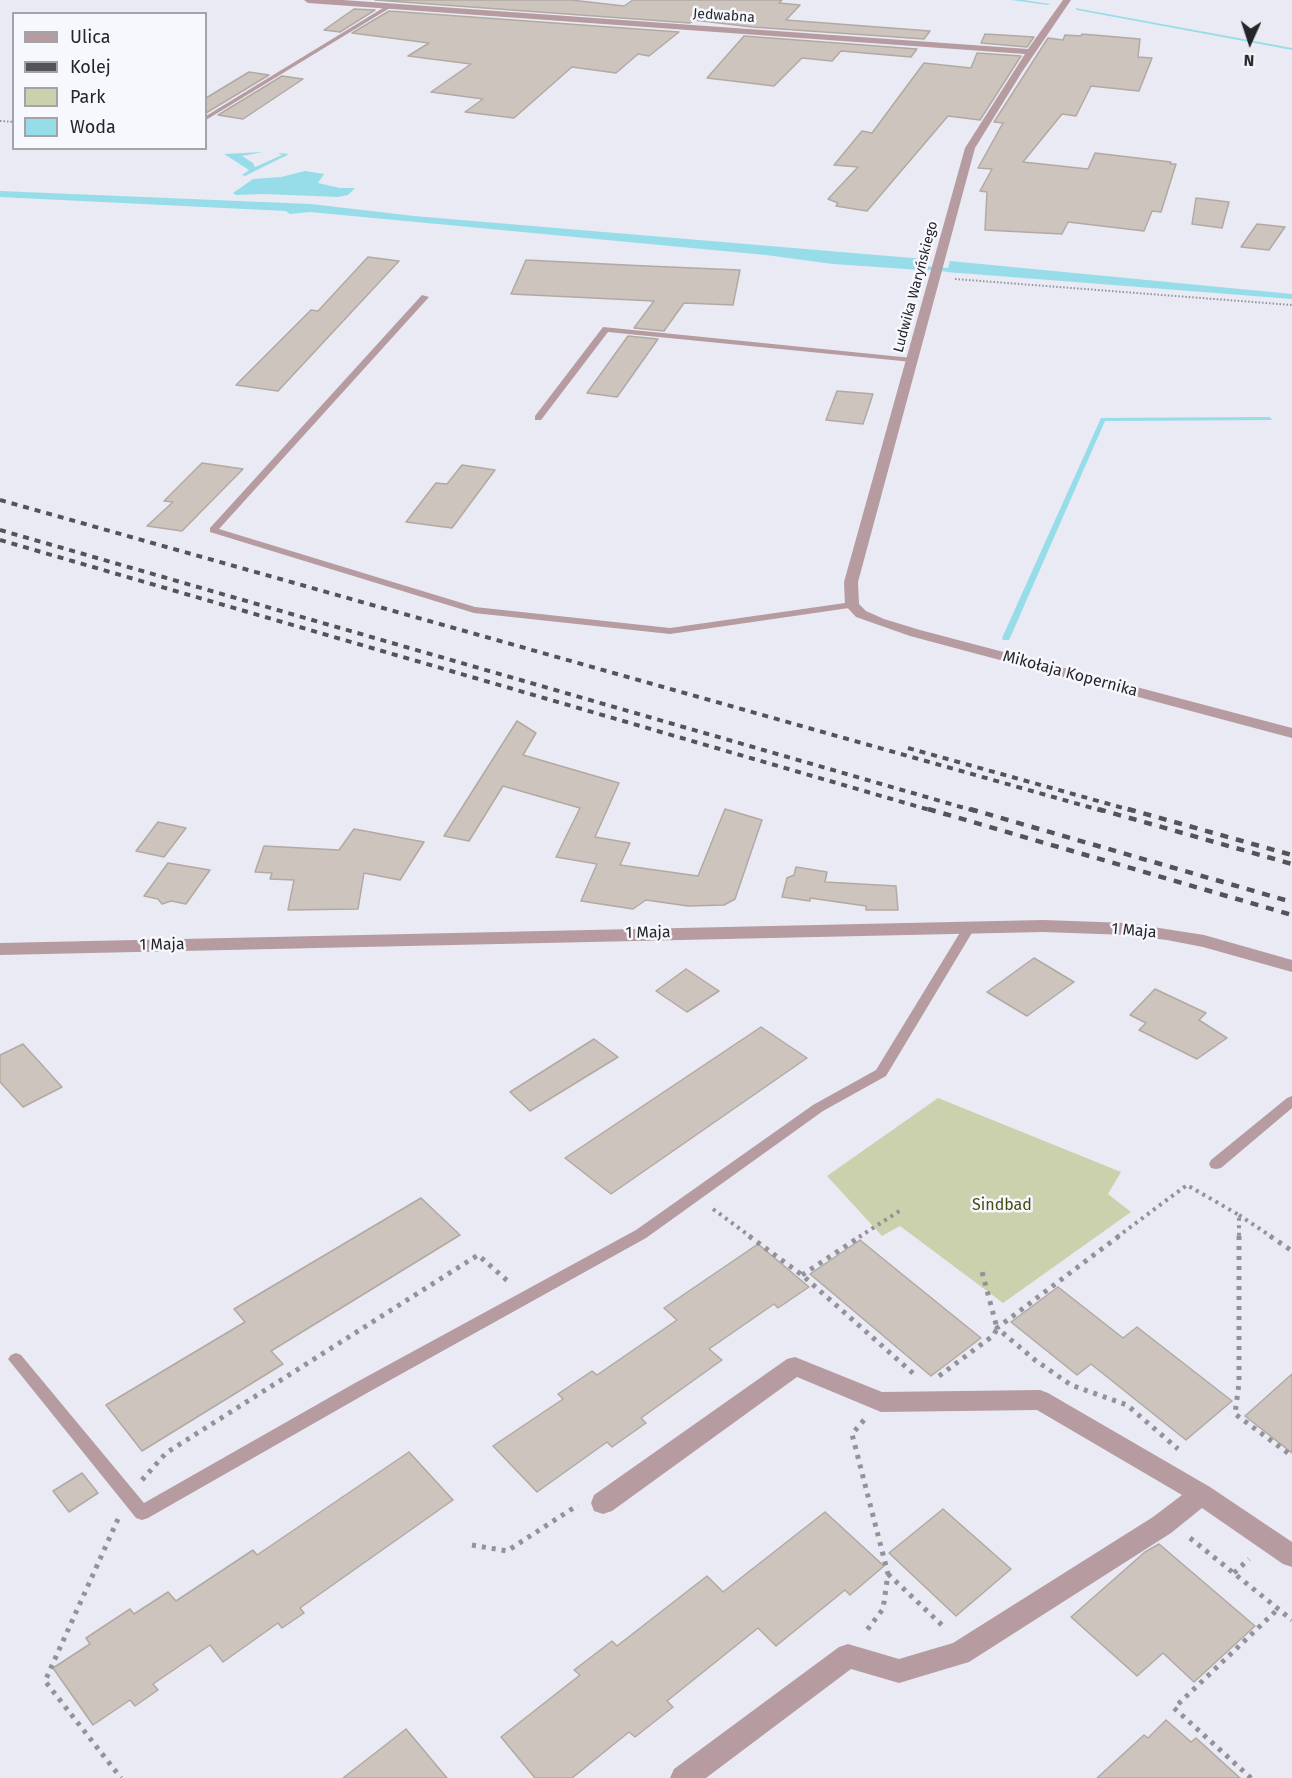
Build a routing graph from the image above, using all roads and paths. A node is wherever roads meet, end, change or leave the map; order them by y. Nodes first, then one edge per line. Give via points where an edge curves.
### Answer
1 (308, 0) edge
2 (1067, 0) edge
3 (390, 6) junction
4 (1031, 52) junction
5 (207, 117) edge
6 (935, 278) junction
7 (425, 297) dead end
8 (1292, 305) edge
9 (912, 360) junction
10 (538, 418) dead end
11 (852, 605) junction
12 (1292, 733) edge
13 (970, 926) junction
14 (0, 949) edge
15 (1292, 966) edge
16 (1292, 1101) edge
17 (1216, 1164) dead end
18 (695, 1195) junction
19 (901, 1210) dead end
20 (1239, 1215) junction
21 (1292, 1251) edge
22 (981, 1268) dead end
23 (802, 1275) junction
24 (997, 1329) junction
25 (16, 1359) dead end
26 (926, 1385) junction
27 (945, 1401) junction
28 (881, 1402) junction
29 (1181, 1454) dead end
30 (1292, 1456) edge
31 (1201, 1494) junction
32 (603, 1503) joint
33 (1162, 1524) junction
34 (472, 1545) dead end
35 (1292, 1556) edge
36 (888, 1574) junction
37 (1278, 1609) junction
38 (1292, 1620) edge
39 (967, 1648) junction
40 (848, 1656) junction
41 (684, 1778) edge
42 (1251, 1778) edge

1 - 3 street, Jedwabna
2 - 4 street, Ludwika Waryńskiego
3 - 4 street, Jedwabna
3 - 5 lane
4 - 6 street, Ludwika Waryńskiego via 970,148
6 - 8 path
6 - 9 street, Ludwika Waryńskiego
7 - 11 lane via 213,530 474,610 670,631
9 - 10 lane via 606,329
9 - 11 street, Ludwika Waryńskiego via 851,582
11 - 12 street, Mikołaja Kopernika via 879,622 915,633
13 - 14 street, 1 Maja
13 - 15 street, 1 Maja via 1151,932 1204,941
13 - 18 lane via 881,1073 818,1108
16 - 17 lane
18 - 23 path
18 - 25 lane via 641,1234 142,1513
19 - 23 path
20 - 21 path
20 - 24 path via 1187,1185
20 - 30 path via 1239,1383 1235,1414
22 - 24 path
23 - 26 path
24 - 26 path
24 - 29 path via 1071,1385 1127,1405 1176,1445
26 - 27 path
27 - 28 street
27 - 31 street via 1040,1400
28 - 32 street via 795,1366
28 - 36 path via 852,1434
31 - 33 street
31 - 35 street
32 - 34 path via 588,1499 507,1551
33 - 37 path via 1194,1540
33 - 39 street
36 - 39 path
36 - 40 path via 883,1609
37 - 38 path
37 - 42 path via 1174,1708
39 - 40 street via 899,1671
40 - 41 street

